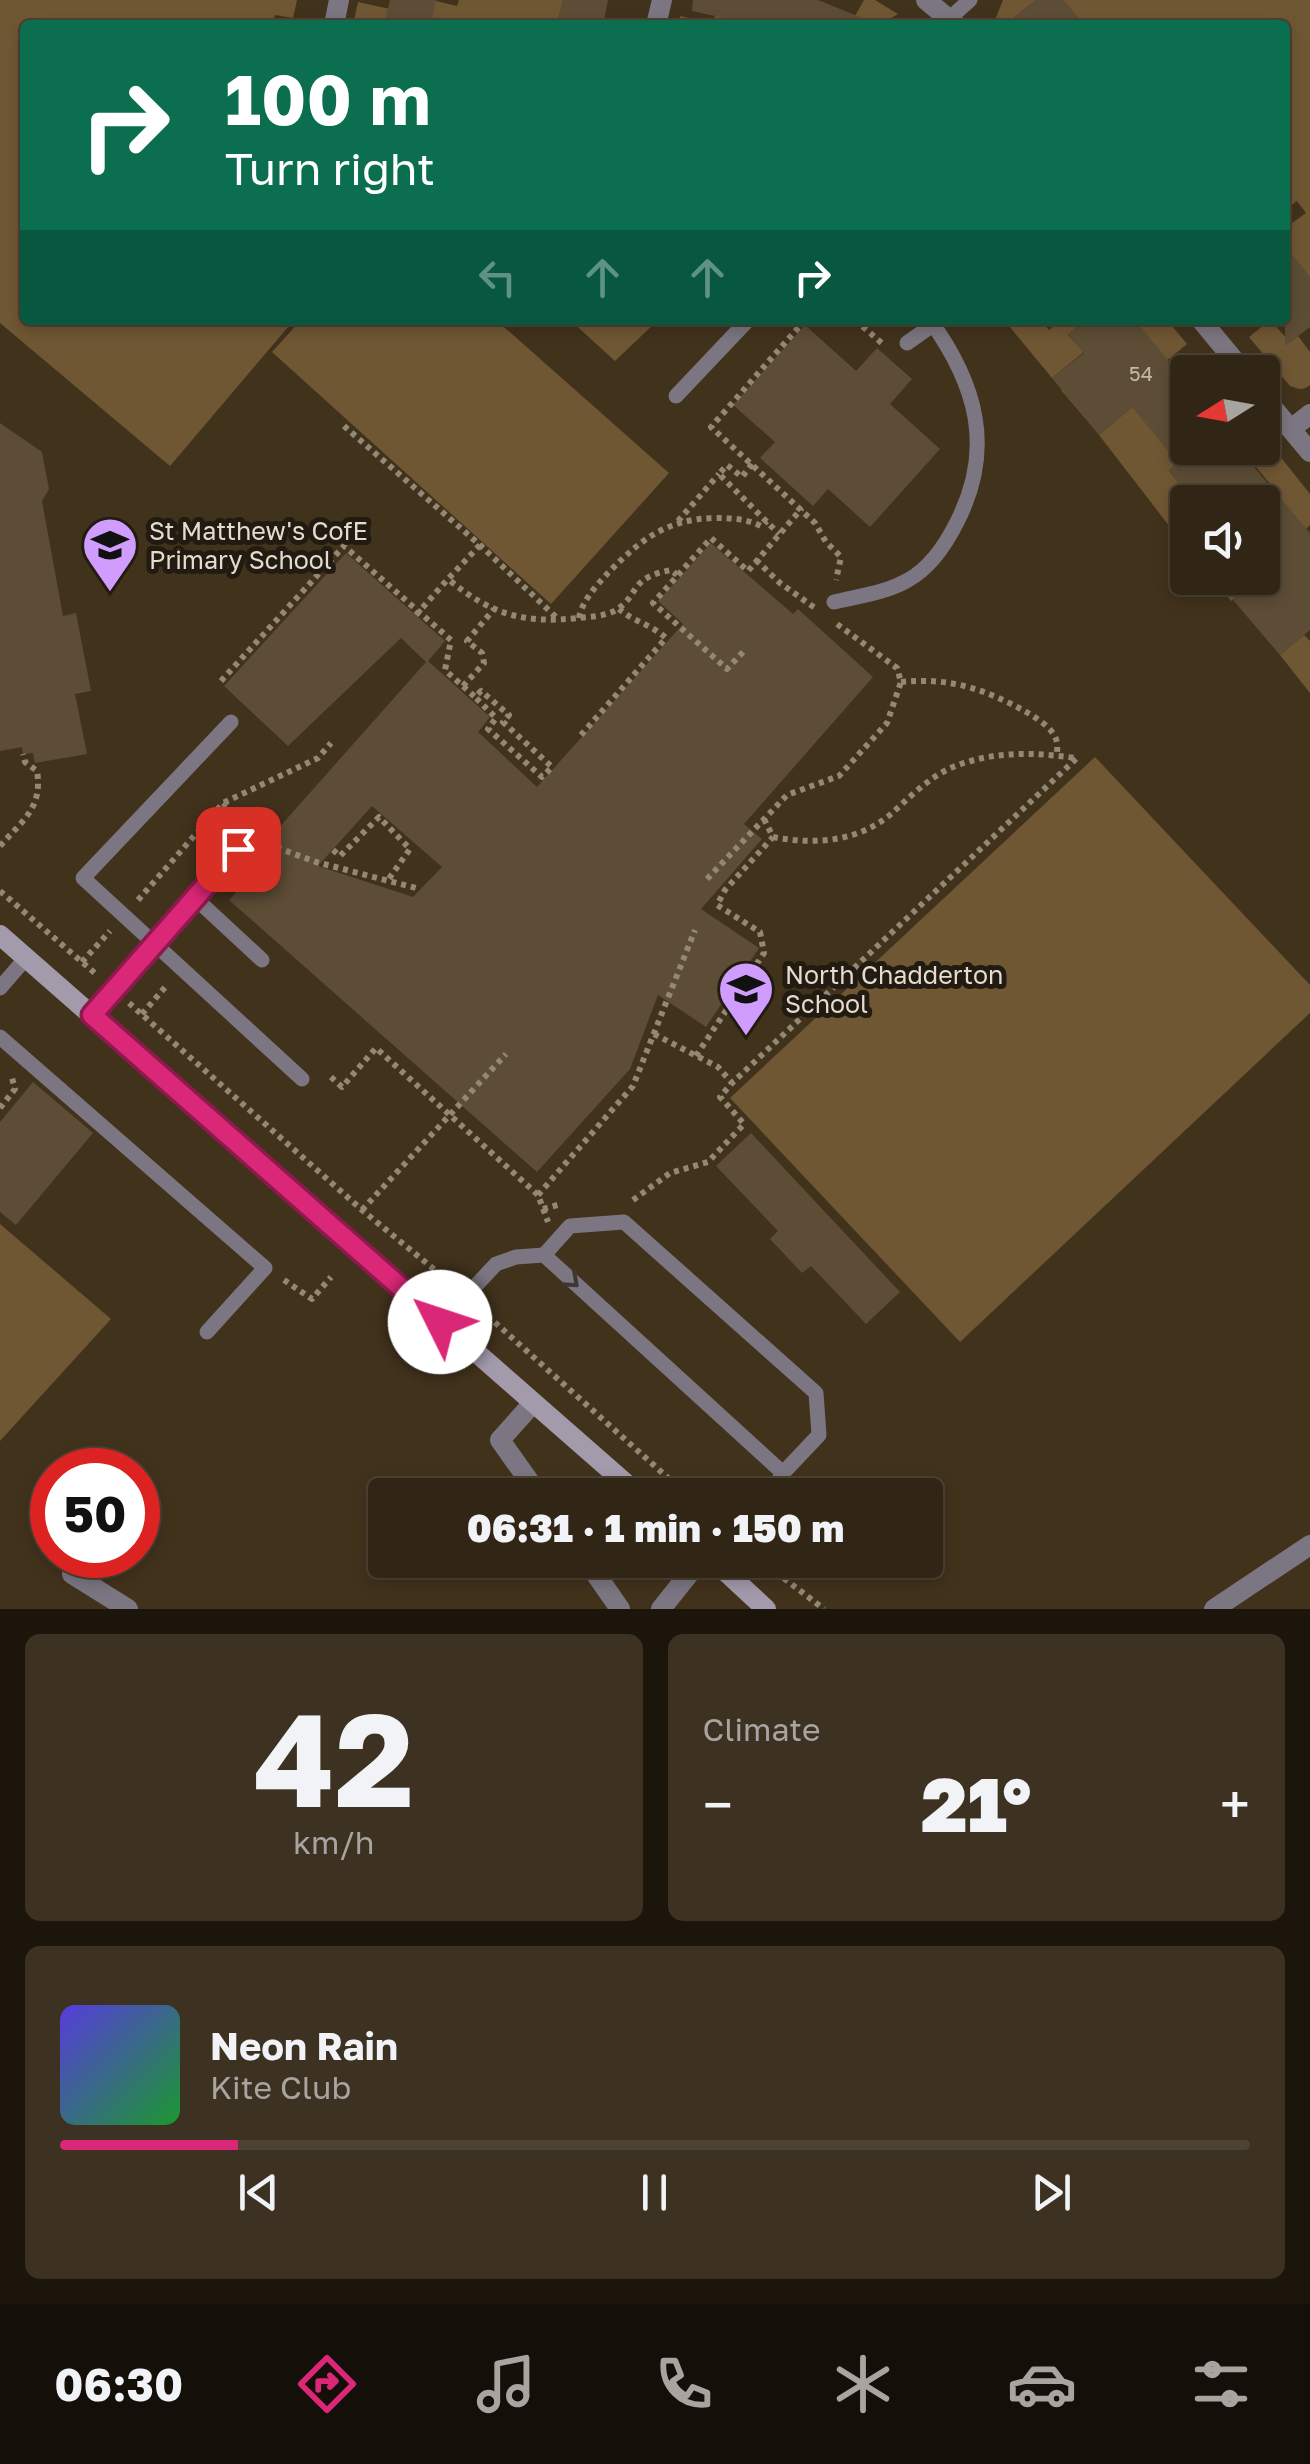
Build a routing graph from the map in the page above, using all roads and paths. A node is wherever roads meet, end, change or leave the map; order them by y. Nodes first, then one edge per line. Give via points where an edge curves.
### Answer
1 (926, 0) edge
2 (970, 0) edge
3 (951, 20) edge
4 (955, 20) edge
5 (743, 325) edge
6 (801, 325) edge
7 (861, 325) edge
8 (928, 325) edge
9 (934, 325) edge
10 (1205, 325) edge
11 (907, 343) joint
12 (1230, 355) edge
13 (676, 396) dead end
14 (1310, 414) edge
15 (1280, 416) edge
16 (344, 426) dead end
17 (1291, 429) junction
18 (1310, 452) edge
19 (752, 464) junction
20 (720, 474) junction
21 (802, 508) junction
22 (677, 522) junction
23 (767, 522) junction
24 (779, 534) junction
25 (480, 545) junction
26 (756, 560) junction
27 (840, 561) dead end
28 (677, 575) junction
29 (448, 579) junction
30 (834, 602) dead end
31 (619, 609) junction
32 (494, 610) junction
33 (661, 610) junction
34 (819, 612) dead end
35 (416, 615) dead end
36 (579, 618) junction
37 (559, 620) junction
38 (832, 621) dead end
39 (650, 623) junction
40 (743, 652) dead end
41 (221, 681) dead end
42 (900, 682) junction
43 (463, 686) junction
44 (475, 697) junction
45 (231, 722) dead end
46 (580, 735) dead end
47 (331, 743) dead end
48 (24, 754) dead end
49 (1057, 755) junction
50 (222, 804) junction
51 (764, 820) junction
52 (774, 837) junction
53 (0, 846) edge
54 (238, 849) dead end
55 (333, 850) dead end
56 (707, 878) dead end
57 (388, 880) junction
58 (420, 889) dead end
59 (0, 891) edge
60 (194, 896) junction
61 (135, 904) dead end
62 (111, 930) dead end
63 (695, 930) dead end
64 (0, 935) edge
65 (153, 944) junction
66 (26, 958) junction
67 (262, 960) dead end
68 (82, 962) junction
69 (169, 983) dead end
70 (0, 988) edge
71 (114, 989) junction
72 (142, 1014) junction
73 (92, 1015) junction
74 (654, 1034) junction
75 (2, 1042) edge
76 (506, 1054) dead end
77 (696, 1056) junction
78 (0, 1067) edge
79 (331, 1076) dead end
80 (302, 1079) dead end
81 (732, 1083) junction
82 (0, 1108) edge
83 (451, 1114) junction
84 (538, 1195) junction
85 (624, 1200) dead end
86 (570, 1201) dead end
87 (362, 1210) junction
88 (543, 1210) junction
89 (548, 1222) dead end
90 (544, 1255) junction
91 (331, 1277) dead end
92 (294, 1289) dead end
93 (466, 1296) junction
94 (440, 1322) junction
95 (207, 1332) dead end
96 (532, 1403) junction
97 (783, 1473) junction
98 (527, 1478) edge
99 (619, 1478) edge
100 (668, 1478) edge
101 (780, 1478) edge
102 (1310, 1545) edge
103 (78, 1578) edge
104 (598, 1578) edge
105 (695, 1578) edge
106 (732, 1578) edge
107 (784, 1578) edge
108 (128, 1609) edge
109 (620, 1609) edge
110 (661, 1609) edge
111 (766, 1609) edge
112 (824, 1609) edge
113 (1214, 1609) edge

1 - 3 street
2 - 4 lane
5 - 13 lane
6 - 19 path via 711,427
7 - 11 path via 892,353
8 - 11 lane
9 - 30 lane via 975,412 975,477 963,511 947,542 906,582
10 - 12 street
14 - 17 street
15 - 17 street
16 - 25 path
17 - 18 street
19 - 20 path via 742,477 727,465
19 - 21 path
20 - 22 path
20 - 23 path
21 - 24 path
21 - 27 path
22 - 23 path
22 - 36 path via 636,545 581,606
23 - 24 path
24 - 26 path
25 - 29 path
25 - 37 path
26 - 28 path via 748,570 711,538
26 - 34 path
28 - 31 path via 656,573 637,584
28 - 33 path via 653,603
29 - 32 path
29 - 35 path, bridge
31 - 36 path
31 - 39 path
32 - 37 path
32 - 43 path via 466,640 482,652 484,663
33 - 39 path
33 - 40 path via 728,669
36 - 37 path
38 - 42 path via 897,668
39 - 46 path via 666,638
41 - 43 path via 344,546 451,640 444,670
42 - 49 path via 960,683 1001,698 1042,722 1056,738
42 - 51 path via 886,723 839,776 788,796
43 - 44 path
44 - 44 path via 481,691 509,715 503,722 552,767 542,777 488,729 496,718
45 - 65 lane via 83,878
47 - 50 path via 306,765
48 - 53 path via 40,788 35,806
49 - 52 path via 994,755 951,768 886,818 848,837 807,843
49 - 81 path via 1076,758
50 - 57 path via 270,845
50 - 61 path
51 - 52 path
51 - 56 path
52 - 77 path via 717,904 760,932 764,953
54 - 60 lane
55 - 57 path via 340,856 379,817 410,849
57 - 58 path
59 - 68 path
60 - 65 lane
60 - 67 lane
62 - 68 path
63 - 74 path
64 - 66 main road
65 - 71 lane
65 - 80 lane
66 - 70 lane
66 - 73 main road
68 - 71 path
69 - 72 path
71 - 72 path
71 - 73 lane
72 - 87 path
73 - 94 main road
74 - 77 path
74 - 84 path via 633,1086
75 - 95 lane via 265,1268
76 - 83 path
77 - 81 path
78 - 82 path via 15,1089
79 - 83 path via 342,1086 376,1048
81 - 85 path via 720,1098 744,1124 708,1162 657,1180 636,1201
83 - 84 path
83 - 87 path
84 - 88 path
86 - 88 path
87 - 93 path
88 - 89 path
90 - 93 lane via 496,1264
90 -> 97 lane
90 - 97 lane via 570,1226 624,1222 816,1393 819,1434
91 - 92 path via 312,1299
93 - 94 lane
93 - 100 path
94 - 96 main road
96 - 98 street via 500,1440
96 - 99 main road
97 - 101 lane
102 - 113 street
103 - 108 street
104 - 109 street
105 - 110 street
106 - 111 main road
107 - 112 path

